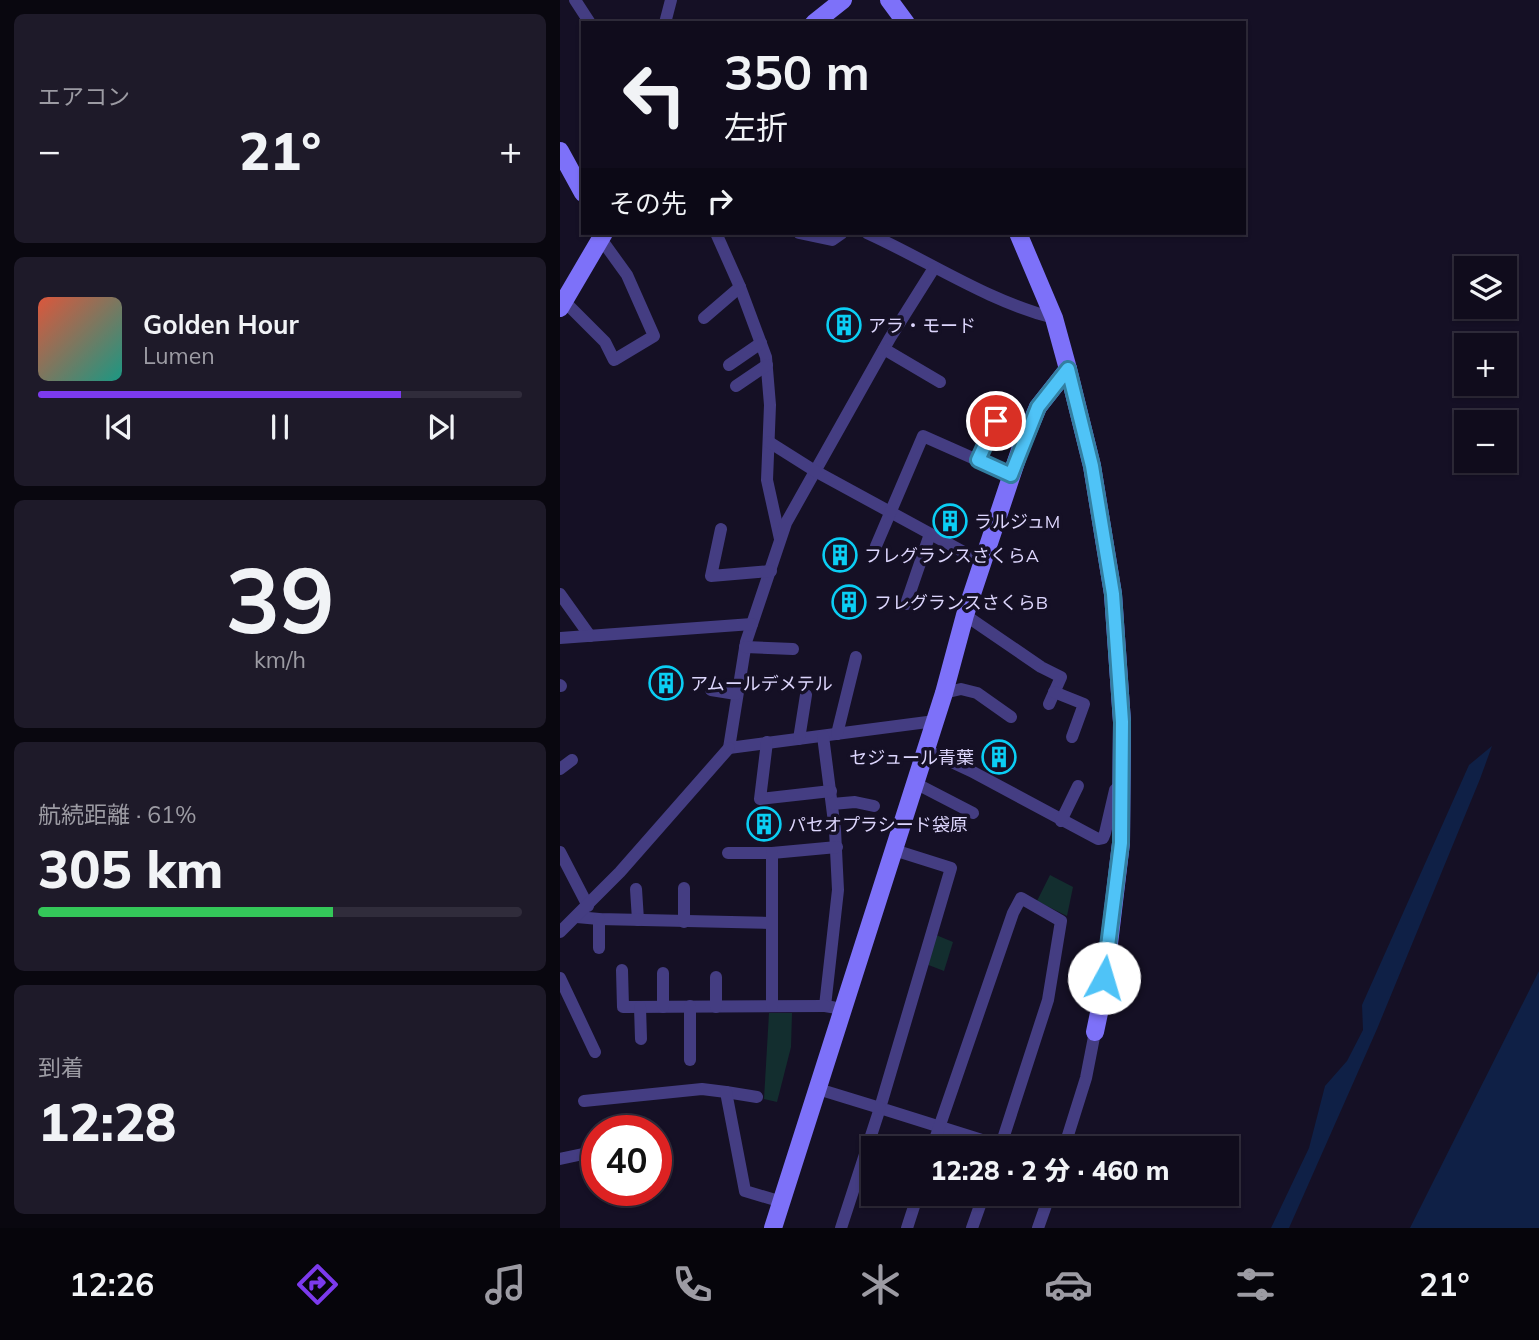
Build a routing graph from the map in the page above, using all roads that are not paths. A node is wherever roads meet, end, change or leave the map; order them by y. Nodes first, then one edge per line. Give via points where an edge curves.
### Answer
1 (575, 0) edge
2 (890, 0) edge
3 (669, 2) edge
4 (833, 3) edge
5 (589, 21) edge
6 (665, 21) edge
7 (816, 21) edge
8 (905, 21) edge
9 (560, 151) edge
10 (581, 189) edge
11 (602, 235) edge
12 (604, 235) edge
13 (717, 235) edge
14 (808, 235) edge
15 (839, 235) edge
16 (871, 235) edge
17 (1019, 235) edge
18 (934, 268) junction
19 (740, 287) junction
20 (562, 305) edge
21 (704, 318) dead end
22 (1054, 318) junction
23 (761, 342) junction
24 (884, 349) junction
25 (729, 365) dead end
26 (767, 365) junction
27 (1068, 369) junction
28 (940, 382) dead end
29 (736, 386) dead end
30 (1005, 401) dead end
31 (769, 442) junction
32 (978, 460) junction
33 (815, 471) junction
34 (1011, 475) junction
35 (891, 512) junction
36 (721, 529) dead end
37 (930, 534) junction
38 (780, 540) junction
39 (876, 546) dead end
40 (982, 562) junction
41 (771, 571) junction
42 (560, 594) edge
43 (906, 604) dead end
44 (965, 615) junction
45 (752, 624) junction
46 (590, 636) junction
47 (560, 638) edge
48 (745, 647) junction
49 (793, 649) dead end
50 (856, 657) dead end
51 (711, 690) dead end
52 (944, 693) junction
53 (736, 694) junction
54 (806, 695) dead end
55 (1011, 717) dead end
56 (935, 722) junction
57 (1078, 730) dead end
58 (837, 734) junction
59 (823, 736) junction
60 (799, 739) junction
61 (767, 742) junction
62 (729, 748) junction
63 (926, 750) junction
64 (572, 760) dead end
65 (560, 769) edge
66 (915, 783) junction
67 (1121, 784) junction
68 (1078, 786) dead end
69 (832, 798) junction
70 (874, 806) dead end
71 (973, 813) dead end
72 (1061, 821) junction
73 (837, 847) junction
74 (894, 850) junction
75 (560, 852) edge
76 (728, 853) dead end
77 (772, 853) junction
78 (684, 888) dead end
79 (636, 889) dead end
80 (588, 906) junction
81 (577, 917) junction
82 (599, 919) junction
83 (638, 920) junction
84 (684, 922) junction
85 (771, 923) junction
86 (560, 933) edge
87 (599, 948) dead end
88 (622, 970) dead end
89 (663, 973) dead end
90 (560, 978) edge
91 (716, 978) dead end
92 (690, 1006) junction
93 (772, 1006) junction
94 (640, 1007) junction
95 (663, 1007) junction
96 (716, 1007) junction
97 (834, 1007) junction
98 (1095, 1032) joint
99 (641, 1039) dead end
100 (595, 1052) dead end
101 (690, 1060) dead end
102 (818, 1089) junction
103 (726, 1092) junction
104 (757, 1097) dead end
105 (584, 1101) dead end
106 (880, 1108) junction
107 (939, 1127) junction
108 (936, 1136) edge
109 (966, 1136) edge
110 (1004, 1136) edge
111 (1068, 1136) edge
112 (581, 1154) edge
113 (560, 1159) edge
114 (782, 1202) junction
115 (914, 1206) edge
116 (980, 1206) edge
117 (1045, 1206) edge
118 (774, 1228) edge
119 (841, 1228) edge
120 (907, 1228) edge
121 (972, 1228) edge
122 (1038, 1228) edge

1 - 5 street
2 - 8 street
3 - 6 street
4 - 7 street
9 - 10 street
11 - 20 street
12 - 20 street via 653,336 614,360 605,342
13 - 19 street
14 - 15 street via 832,240
16 - 18 street
17 - 22 street
18 - 22 street via 1026,311
18 - 24 street
19 - 21 street
19 - 23 street
22 - 27 street
23 - 25 street
23 - 26 street
24 - 28 street
24 - 33 street
26 - 29 street
26 - 31 street
27 - 34 street via 1038,407
27 - 67 street via 1092,466 1113,594 1122,722
30 - 32 street
31 - 33 street
31 - 38 street via 767,480
32 - 34 street
32 - 35 street via 923,436
33 - 35 street
33 - 38 street
34 - 40 street
35 - 37 street
35 - 39 street
36 - 41 street via 711,576
37 - 40 street
37 - 43 street
38 - 41 street
40 - 44 street
41 - 45 street
42 - 46 street
44 - 52 street
44 - 57 street via 1061,677 1051,698 1084,704
45 - 46 street
45 - 48 street
46 - 47 street
48 - 49 street
48 - 53 street
50 - 58 street
51 - 53 street
52 - 55 street via 961,689 978,693
52 - 56 street
53 - 62 street
54 - 60 street
56 - 58 street
56 - 63 street
58 - 59 street
59 - 60 street
59 - 69 street
60 - 61 street
61 - 62 street
61 - 69 street via 760,799
62 - 80 street
63 - 66 street
63 - 72 street
64 - 65 street
66 - 71 street
66 - 74 street
67 - 72 street via 1115,790 1103,838
67 - 98 street via 1121,843
68 - 72 street
69 - 70 street
69 - 73 street
73 - 77 street
73 - 97 street
74 - 97 street
74 - 106 street via 951,868
75 - 80 street
76 - 77 street
77 - 85 street
78 - 84 street
79 - 83 street
80 - 81 street
81 - 82 street
81 - 86 street
82 - 83 street
82 - 87 street
83 - 84 street
84 - 85 street
85 - 93 street
88 - 94 street via 623,1007
89 - 95 street
90 - 100 street
91 - 96 street
92 - 95 street
92 - 96 street
92 - 101 street
93 - 96 street
93 - 97 street
94 - 95 street
94 - 99 street
97 - 102 street
98 - 111 street
102 - 106 street
102 - 114 street
103 - 104 street
103 - 105 street via 702,1089
103 - 114 street via 745,1191
106 - 107 street
106 - 119 street
107 - 108 street
107 - 109 street
107 - 110 street via 1021,898 1061,920 1048,1000
112 - 113 street
114 - 118 street
115 - 120 street
116 - 121 street
117 - 122 street

